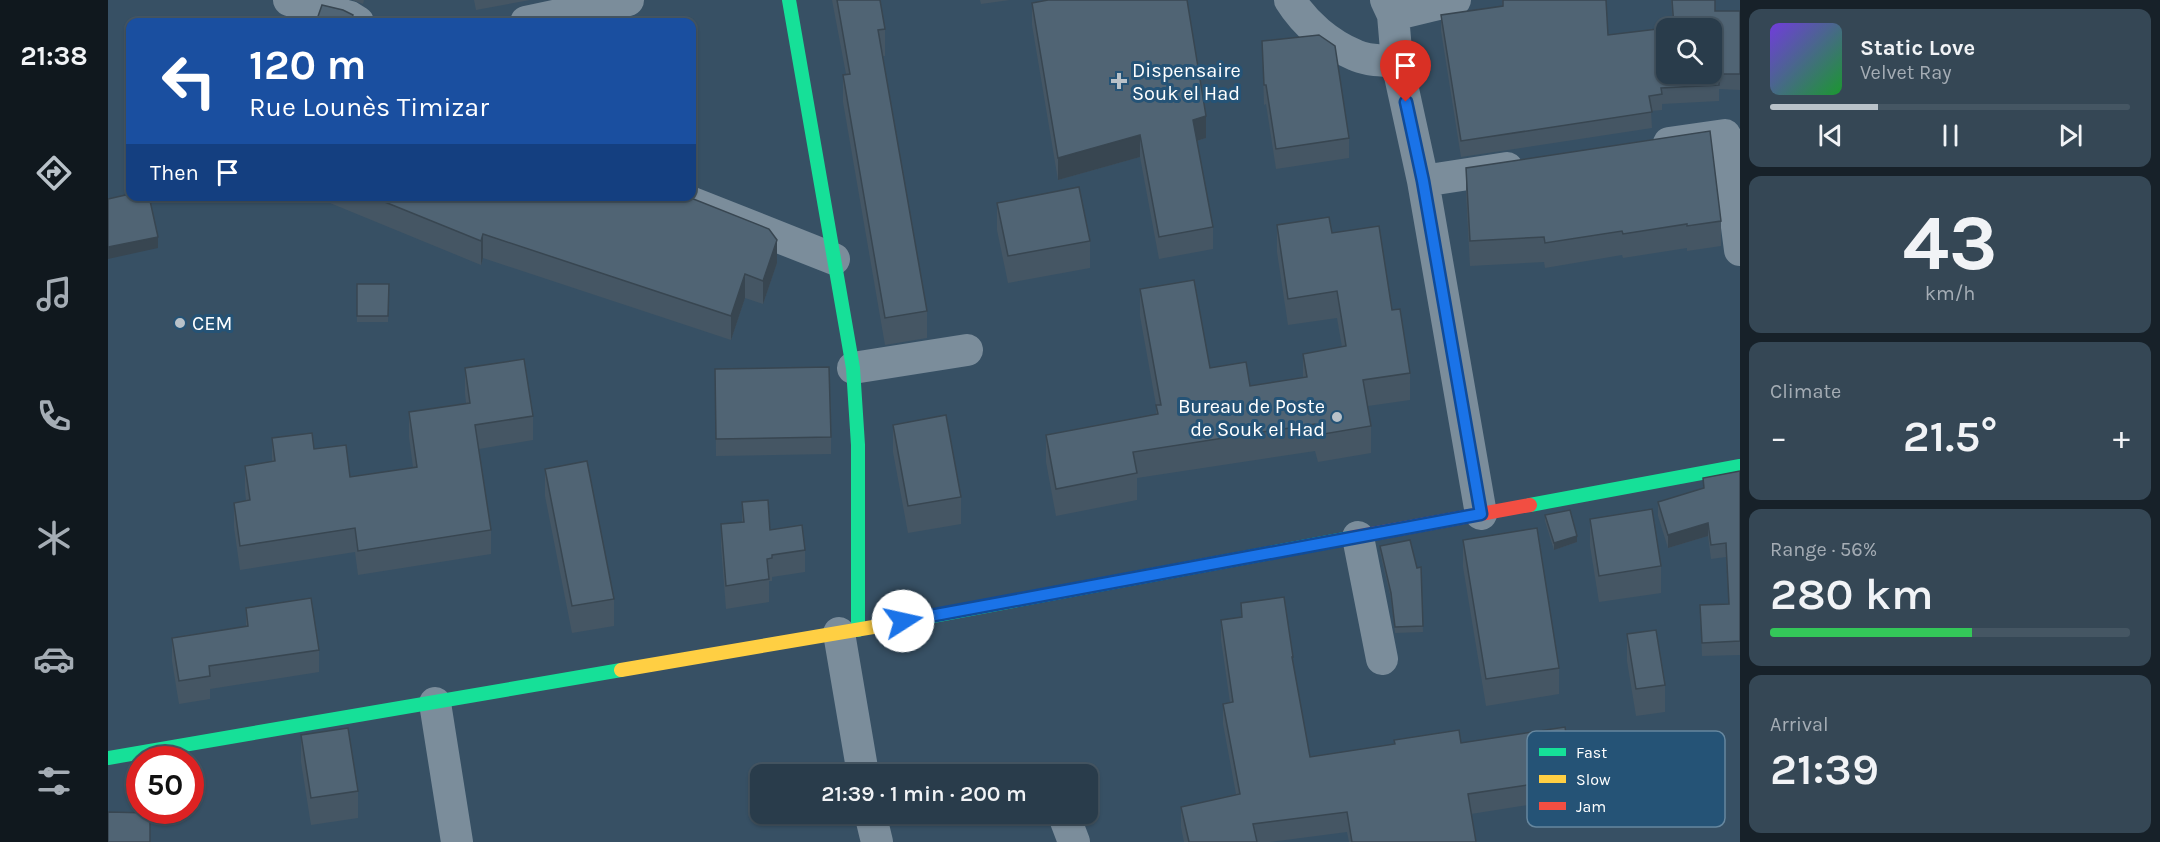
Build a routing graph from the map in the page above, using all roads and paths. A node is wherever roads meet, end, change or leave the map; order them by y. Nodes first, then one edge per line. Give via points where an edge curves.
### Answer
1 (289, 0) edge
2 (628, 0) edge
3 (789, 0) edge
4 (1290, 0) edge
5 (1455, 0) edge
6 (1390, 8) edge
7 (352, 18) edge
8 (545, 18) edge
9 (1397, 62) junction
10 (1644, 147) edge
11 (1539, 163) edge
12 (1423, 181) junction
13 (688, 201) edge
14 (1740, 250) edge
15 (834, 259) junction
16 (967, 350) dead end
17 (853, 368) junction
18 (1740, 466) edge
19 (1481, 514) junction
20 (1359, 537) junction
21 (849, 632) junction
22 (1382, 659) dead end
23 (435, 703) junction
24 (108, 758) edge
25 (862, 764) edge
26 (873, 824) edge
27 (1067, 824) edge
28 (457, 842) edge
29 (877, 842) edge
30 (1074, 842) edge

1 - 7 street
2 - 8 street
3 - 15 main road
4 - 9 street via 1322,37 1356,56
5 - 6 street
6 - 9 street
9 - 12 street
10 - 14 street via 1725,135
11 - 12 street
12 - 19 street
13 - 15 street
15 - 17 main road
16 - 17 street
17 - 21 main road via 858,445
18 - 19 main road
19 - 20 main road
20 - 21 main road
20 - 22 street
21 - 23 main road
21 - 25 street
23 - 24 main road
23 - 28 street
26 - 29 street
27 - 30 street

